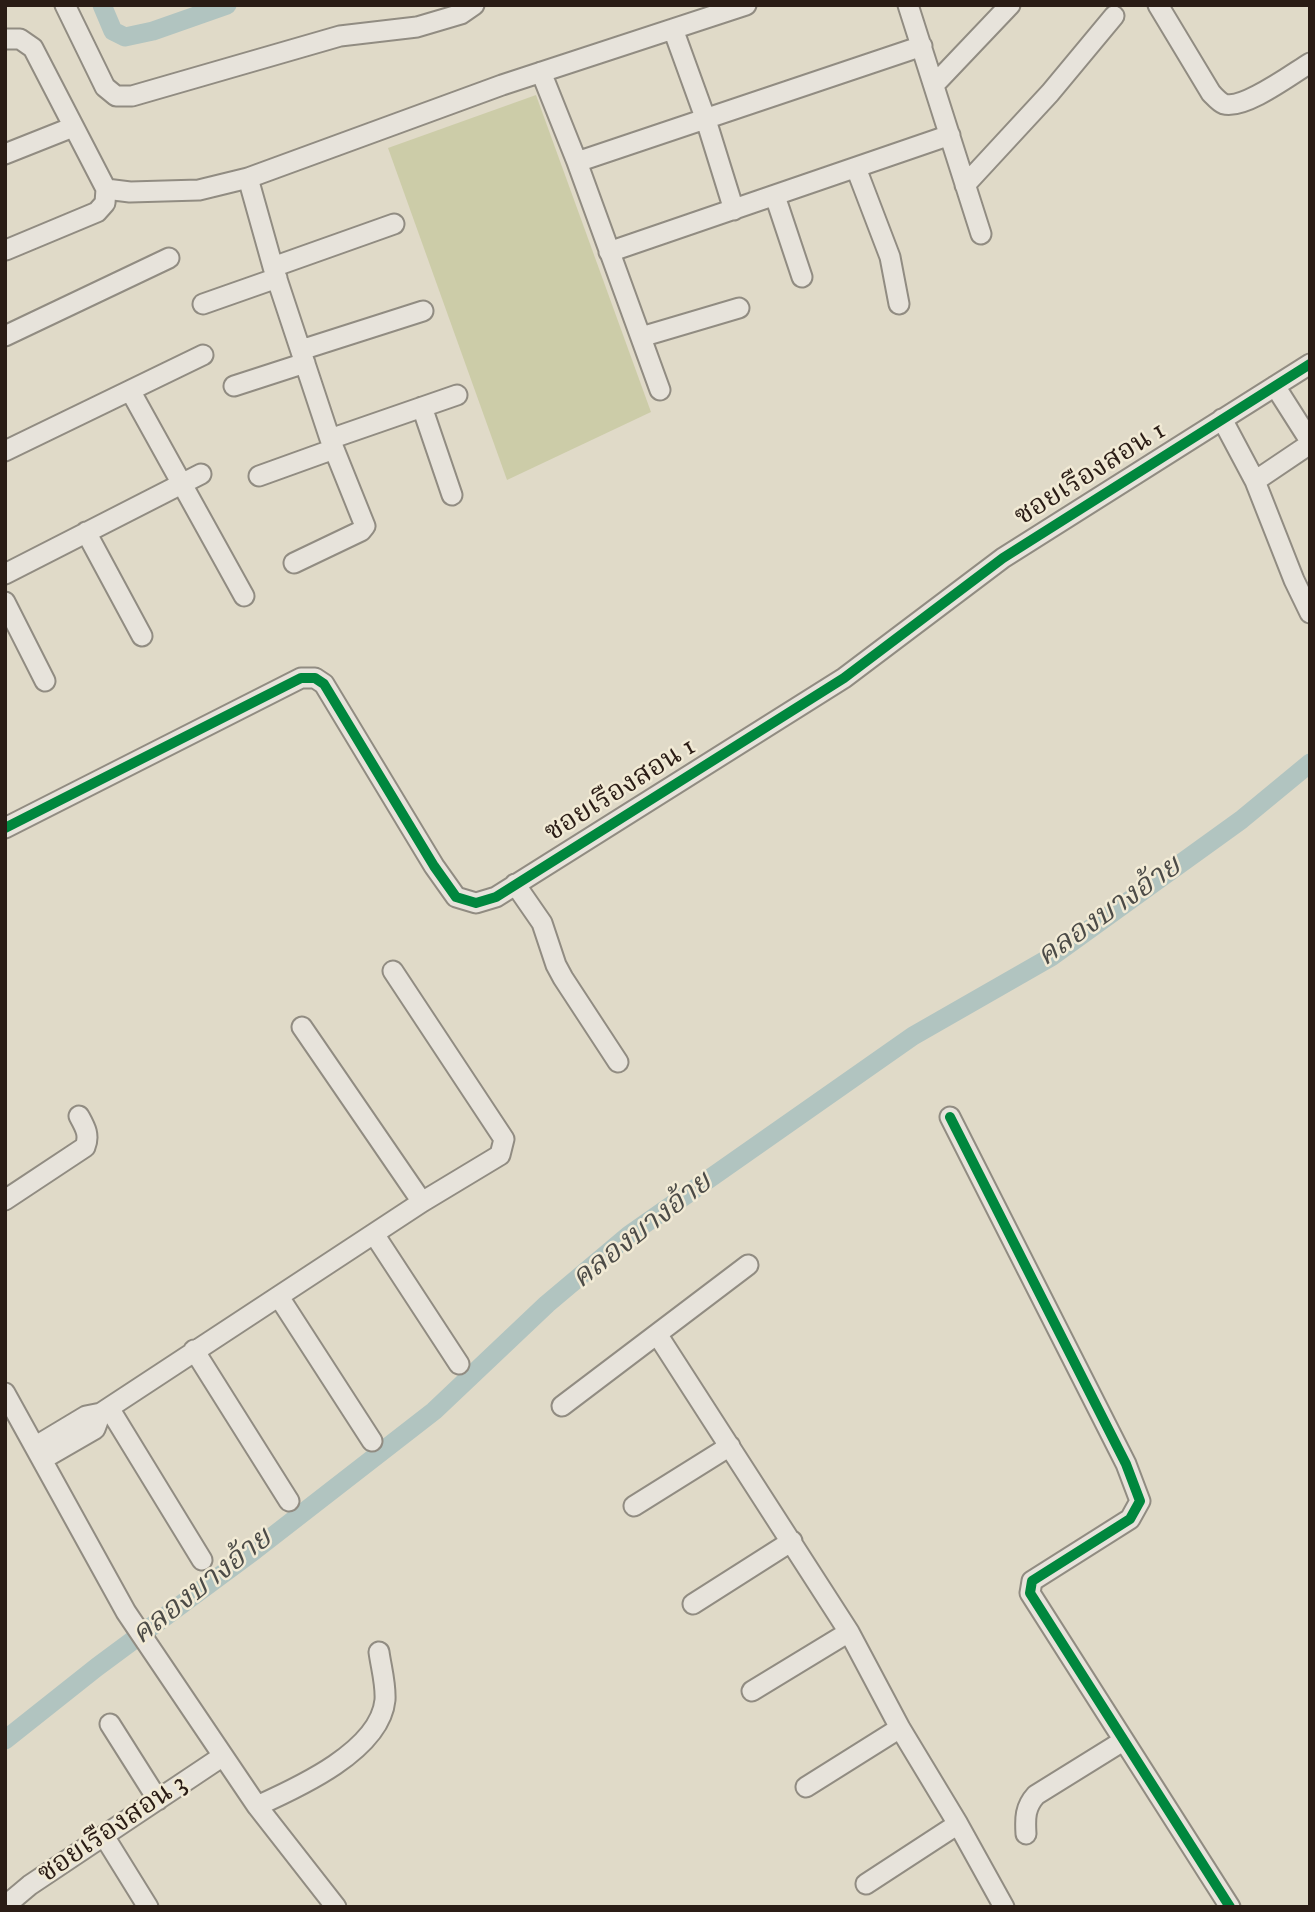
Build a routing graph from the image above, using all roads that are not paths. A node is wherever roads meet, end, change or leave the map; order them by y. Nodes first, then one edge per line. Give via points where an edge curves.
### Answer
1 (65, 5) edge
2 (474, 5) edge
3 (746, 5) edge
4 (908, 5) edge
5 (1010, 5) edge
6 (1158, 5) edge
7 (1114, 16) dead end
8 (673, 29) junction
9 (5, 39) edge
10 (922, 46) junction
11 (1310, 63) edge
12 (541, 72) junction
13 (934, 85) junction
14 (706, 120) junction
15 (73, 128) junction
16 (950, 135) junction
17 (5, 154) edge
18 (577, 162) junction
19 (856, 168) junction
20 (248, 178) junction
21 (965, 185) junction
22 (106, 189) junction
23 (775, 196) junction
24 (734, 210) junction
25 (394, 225) dead end
26 (981, 234) dead end
27 (6, 250) edge
28 (609, 252) junction
29 (169, 258) dead end
30 (275, 272) junction
31 (802, 277) dead end
32 (203, 304) dead end
33 (899, 304) dead end
34 (739, 308) dead end
35 (423, 311) dead end
36 (5, 336) edge
37 (641, 337) junction
38 (203, 355) dead end
39 (303, 357) junction
40 (1310, 364) edge
41 (234, 386) dead end
42 (1275, 386) junction
43 (660, 390) dead end
44 (131, 392) junction
45 (457, 395) dead end
46 (422, 407) junction
47 (1222, 419) junction
48 (1310, 442) edge
49 (332, 444) junction
50 (5, 452) edge
51 (201, 474) dead end
52 (259, 476) dead end
53 (1255, 481) junction
54 (182, 484) junction
55 (452, 495) dead end
56 (86, 532) junction
57 (295, 563) dead end
58 (5, 574) edge
59 (244, 596) dead end
60 (5, 602) edge
61 (1310, 613) edge
62 (142, 636) dead end
63 (45, 681) dead end
64 (5, 828) edge
65 (515, 884) junction
66 (393, 971) dead end
67 (302, 1027) dead end
68 (618, 1062) dead end
69 (79, 1116) dead end
70 (950, 1117) dead end
71 (5, 1200) edge
72 (422, 1202) junction
73 (374, 1234) junction
74 (748, 1265) dead end
75 (279, 1297) junction
76 (657, 1334) junction
77 (194, 1350) junction
78 (459, 1364) dead end
79 (5, 1393) edge
80 (562, 1406) dead end
81 (105, 1411) junction
82 (372, 1441) dead end
83 (730, 1446) junction
84 (39, 1452) junction
85 (289, 1501) dead end
86 (634, 1506) dead end
87 (792, 1541) junction
88 (202, 1560) dead end
89 (693, 1604) dead end
90 (849, 1632) junction
91 (379, 1652) dead end
92 (752, 1691) dead end
93 (110, 1724) dead end
94 (900, 1728) junction
95 (1122, 1741) junction
96 (223, 1756) junction
97 (806, 1787) dead end
98 (158, 1800) junction
99 (257, 1806) junction
100 (958, 1824) junction
101 (1026, 1834) dead end
102 (104, 1836) junction
103 (866, 1884) dead end
104 (12, 1900) edge
105 (149, 1907) edge
106 (336, 1907) edge
107 (1004, 1907) edge
108 (1230, 1907) edge

1 - 2 street via 105,87 116,96 132,96 340,36 417,27 461,14
3 - 8 street
4 - 10 street
5 - 13 street
6 - 11 street via 1221,103 1233,105 1252,98
7 - 21 street
8 - 12 street
8 - 14 street
9 - 15 street via 20,39 33,48
10 - 13 street
10 - 14 street
12 - 18 street
12 - 20 street
13 - 16 street
14 - 18 street
14 - 24 street
15 - 17 street
15 - 22 street
16 - 19 street
16 - 21 street
18 - 28 street
19 - 23 street
19 - 33 street via 890,257
20 - 22 street via 199,190
20 - 30 street
21 - 26 street
22 - 27 street via 105,203 97,212
23 - 24 street
23 - 31 street
24 - 28 street
25 - 30 street
28 - 37 street
29 - 36 street
30 - 32 street
30 - 39 street
34 - 37 street
35 - 39 street
37 - 43 street
38 - 44 street
39 - 41 street
39 - 49 street
40 - 42 street, ซอยเรืองสอน 1
42 - 47 street, ซอยเรืองสอน 1
42 - 48 street
44 - 50 street
44 - 54 street
45 - 46 street
46 - 49 street
46 - 55 street
47 - 53 street
47 - 65 street, ซอยเรืองสอน 1 via 1003,558 844,678
48 - 53 street
49 - 52 street
49 - 57 street via 365,526
51 - 54 street
53 - 61 street
54 - 56 street
54 - 59 street
56 - 58 street
56 - 62 street
60 - 63 street
64 - 65 street, ซอยเรืองสอน 1 via 302,678 315,678 331,694 456,897 476,903
65 - 68 street via 542,923 563,978
66 - 72 street via 504,1139 500,1156
67 - 72 street
69 - 71 street via 87,1133 85,1147
70 - 95 street via 1140,1500 1130,1519 1032,1581 1029,1588
72 - 73 street
73 - 75 street
73 - 78 street
74 - 76 street
75 - 77 street
75 - 82 street
76 - 80 street
76 - 83 street
77 - 81 street
77 - 85 street
79 - 84 street
81 - 84 street via 86,1416
81 - 88 street
83 - 86 street
83 - 87 street
84 - 96 street via 127,1612
87 - 89 street
87 - 90 street
90 - 92 street
90 - 94 street
91 - 99 street via 385,1699 383,1712 370,1732 330,1770
93 - 98 street
94 - 97 street
94 - 100 street
95 - 101 street via 1036,1795 1025,1813
95 - 108 street
96 - 98 street, ซอยเรืองสอน 3
96 - 99 street
98 - 102 street, ซอยเรืองสอน 3
99 - 106 street
100 - 103 street
100 - 107 street
102 - 104 street, ซอยเรืองสอน 3
102 - 105 street

